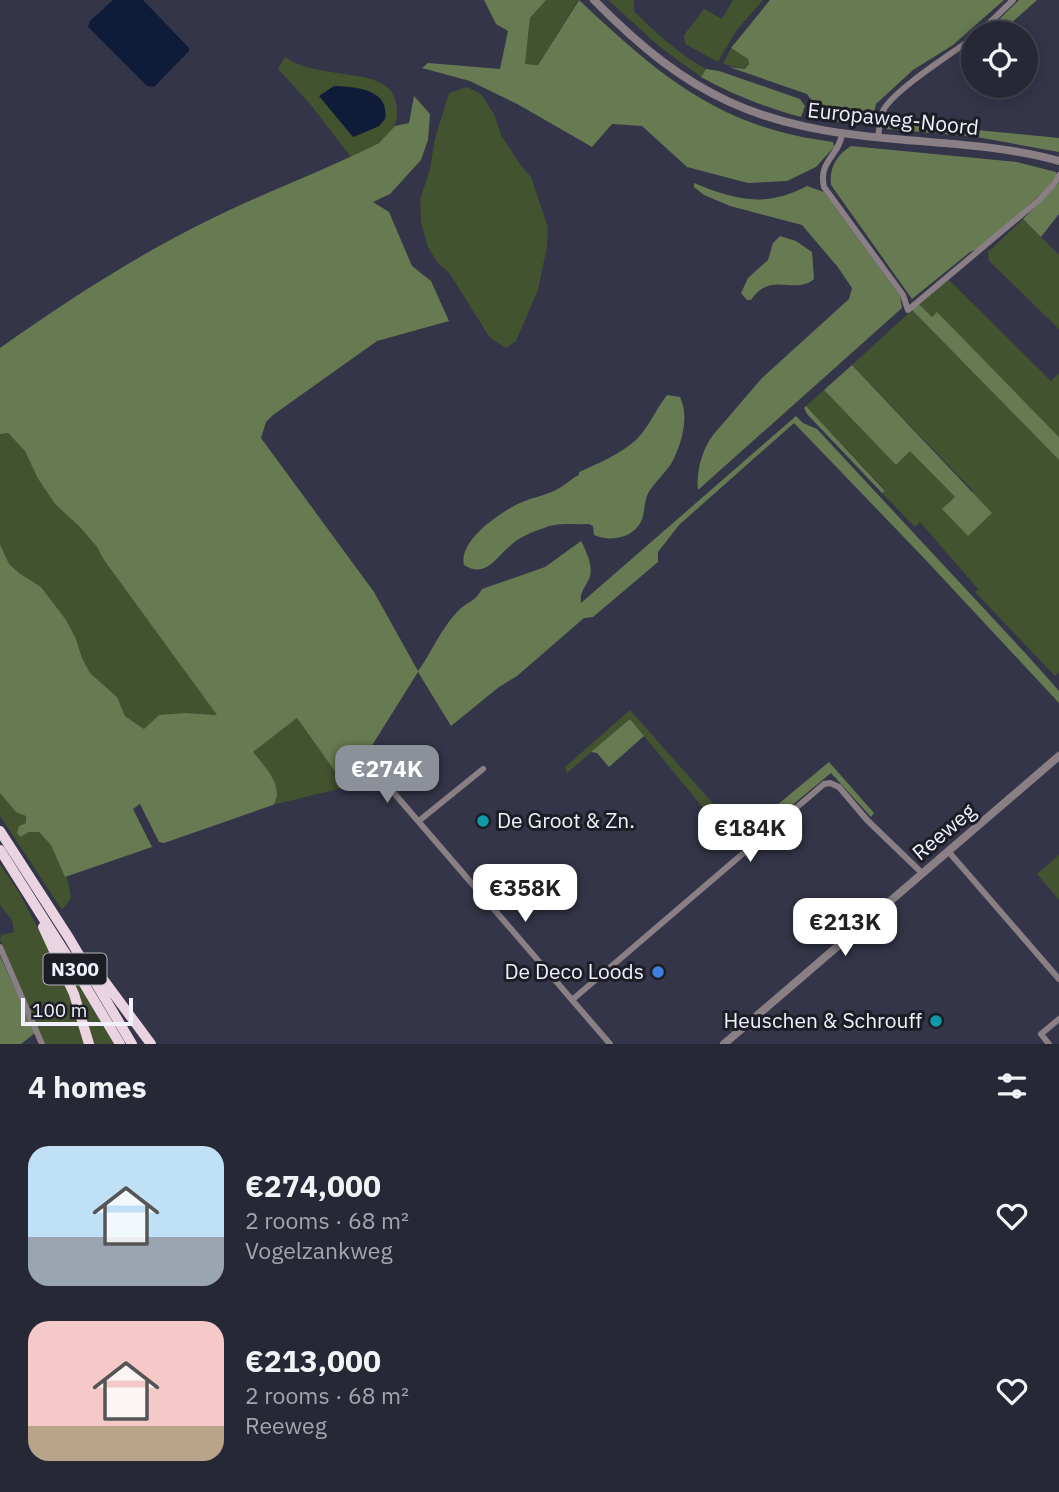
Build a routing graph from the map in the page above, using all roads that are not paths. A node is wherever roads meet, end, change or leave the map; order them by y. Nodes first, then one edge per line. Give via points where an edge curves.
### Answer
1 (594, 0) edge
2 (1013, 0) edge
3 (991, 21) edge
4 (961, 47) edge
5 (842, 134) junction
6 (878, 138) junction
7 (1059, 161) edge
8 (1059, 175) edge
9 (1059, 757) edge
10 (483, 769) dead end
11 (374, 771) dead end
12 (419, 820) junction
13 (0, 831) edge
14 (0, 850) edge
15 (948, 851) junction
16 (922, 873) junction
17 (29, 894) junction
18 (53, 913) junction
19 (0, 947) edge
20 (1059, 979) edge
21 (572, 1000) junction
22 (1059, 1019) edge
23 (42, 1044) edge
24 (89, 1044) edge
25 (120, 1044) edge
26 (132, 1044) edge
27 (151, 1044) edge
28 (610, 1044) edge
29 (724, 1044) edge
30 (1049, 1044) edge

1 - 5 street, Europaweg-Noord via 651,53 716,97 774,120
2 - 3 street
4 - 6 street via 887,105
5 - 6 street, Europaweg-Noord
5 - 8 street via 824,167 824,187 903,295 908,310 1039,200
6 - 7 street, Europaweg-Noord via 987,147
9 - 15 street, Reeweg
10 - 12 street
11 - 12 street
12 - 21 street
13 - 18 highway, N300
14 - 17 highway, N300
15 - 16 street, Reeweg
15 - 20 street
16 - 21 street via 839,786 824,783
16 - 29 street, Reeweg
17 - 24 highway, N300 via 74,994
17 - 25 highway, N300
18 - 26 highway, N300
18 - 27 highway, N300
19 - 23 street
21 - 28 street
22 - 30 street via 1041,1034

